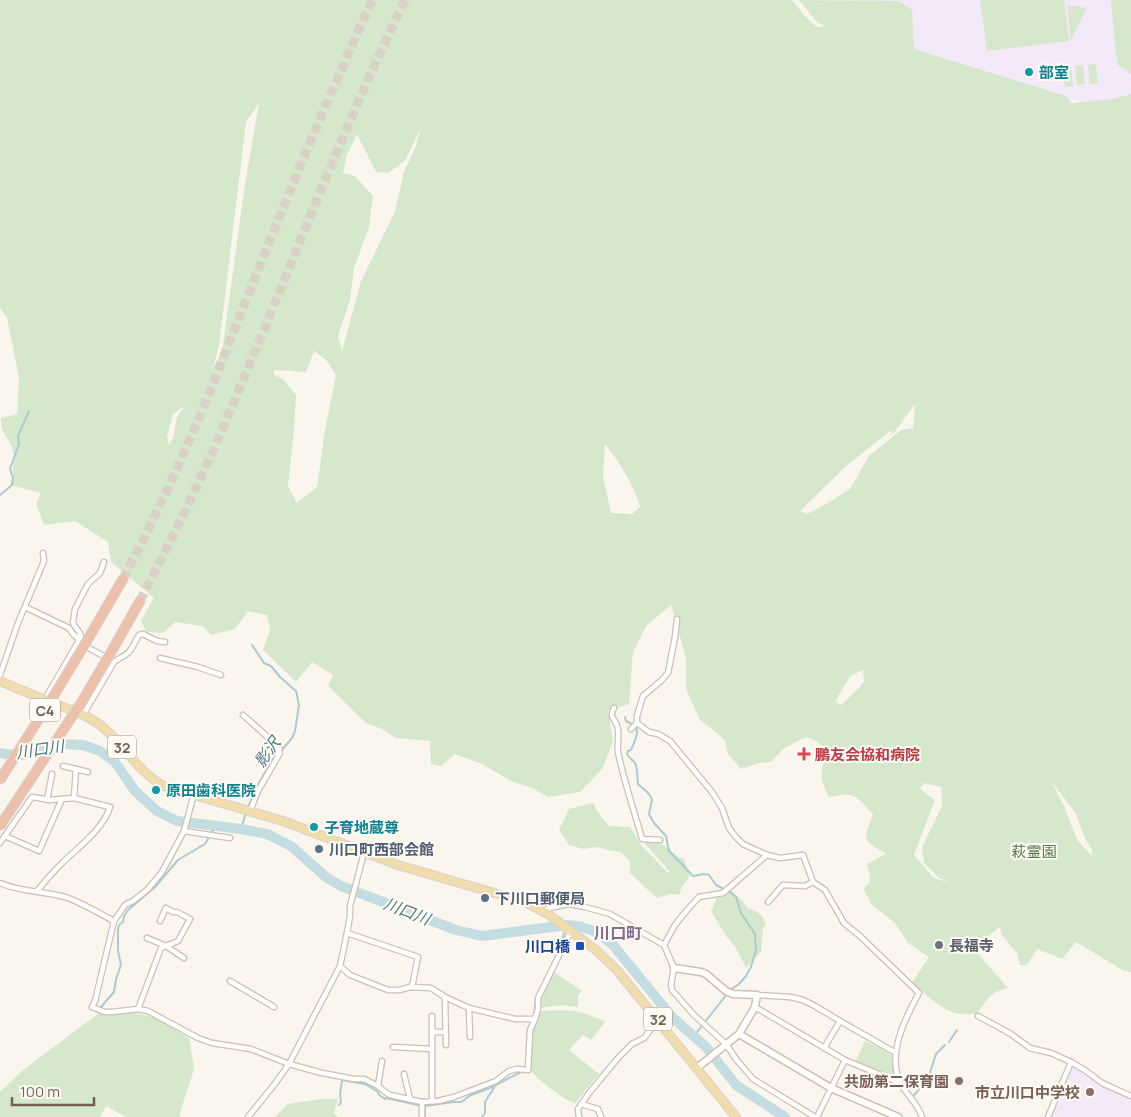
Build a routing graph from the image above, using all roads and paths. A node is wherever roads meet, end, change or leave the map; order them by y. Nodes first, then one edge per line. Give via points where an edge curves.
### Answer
1 (43, 553) dead end
2 (104, 562) dead end
3 (123, 578) tunnel mouth
4 (140, 601) tunnel mouth
5 (25, 607) junction
6 (678, 619) dead end
7 (82, 641) junction
8 (165, 642) dead end
9 (160, 658) dead end
10 (114, 662) junction
11 (0, 675) edge
12 (221, 675) dead end
13 (0, 681) edge
14 (44, 699) junction
15 (614, 708) dead end
16 (243, 714) dead end
17 (83, 715) junction
18 (636, 723) junction
19 (631, 729) dead end
20 (63, 766) dead end
21 (76, 769) junction
22 (88, 772) dead end
23 (52, 774) dead end
24 (0, 780) edge
25 (194, 794) junction
26 (74, 798) junction
27 (62, 799) junction
28 (47, 800) junction
29 (248, 810) junction
30 (0, 826) edge
31 (185, 830) junction
32 (5, 836) junction
33 (230, 838) dead end
34 (660, 840) dead end
35 (0, 843) edge
36 (364, 853) junction
37 (767, 855) junction
38 (813, 882) junction
39 (0, 883) edge
40 (37, 891) junction
41 (768, 902) dead end
42 (546, 912) junction
43 (114, 921) junction
44 (160, 921) dead end
45 (571, 931) junction
46 (347, 933) junction
47 (147, 938) dead end
48 (664, 945) junction
49 (166, 946) junction
50 (184, 958) dead end
51 (340, 966) junction
52 (674, 968) junction
53 (230, 982) dead end
54 (412, 987) junction
55 (757, 995) junction
56 (445, 996) junction
57 (274, 1007) dead end
58 (755, 1007) junction
59 (470, 1008) junction
60 (138, 1009) junction
61 (432, 1016) dead end
62 (978, 1016) dead end
63 (535, 1019) junction
64 (658, 1020) junction
65 (840, 1021) junction
66 (432, 1032) junction
67 (446, 1032) junction
68 (739, 1034) junction
69 (470, 1038) dead end
70 (446, 1045) dead end
71 (724, 1046) junction
72 (393, 1047) dead end
73 (824, 1048) junction
74 (432, 1049) junction
75 (896, 1053) junction
76 (844, 1060) junction
77 (382, 1061) dead end
78 (1071, 1062) junction
79 (289, 1064) junction
80 (697, 1068) junction
81 (404, 1074) dead end
82 (900, 1082) junction
83 (378, 1086) junction
84 (831, 1088) junction
85 (1131, 1096) edge
86 (410, 1099) junction
87 (422, 1102) junction
88 (432, 1102) junction
89 (582, 1104) junction
90 (248, 1117) edge
91 (422, 1117) edge
92 (579, 1117) edge
93 (601, 1117) edge
94 (736, 1117) edge
95 (816, 1117) edge
96 (898, 1117) edge
97 (922, 1117) edge
98 (1048, 1117) edge

1 - 5 street via 44,561
2 - 7 street via 75,609 73,622
3 - 7 highway, C4
4 - 30 highway, C4, bridge via 76,710
5 - 7 street via 68,628
5 - 11 street
6 - 18 street via 668,672 643,696
7 - 10 street
7 - 14 street
7 - 24 highway, C4, bridge via 56,692
8 - 10 street via 139,635 130,651
9 - 12 street
10 - 17 street
13 - 14 main road, 32
14 - 17 main road, 32
15 - 34 street via 611,713 618,728 618,751 642,839
16 - 29 street via 279,747 280,753
17 - 25 main road, 32 via 105,729 155,781
18 - 19 street
18 - 37 street via 670,741 712,792 735,836 743,844
20 - 21 street
21 - 22 street
21 - 26 street
23 - 28 street
25 - 29 main road, 32
25 - 31 street
26 - 27 street
26 - 40 street via 110,806 107,816
27 - 28 street
27 - 32 street via 39,851
28 - 32 street via 32,797
29 - 36 main road, 32
31 - 33 street
31 - 43 street via 162,872 148,889 125,906
32 - 35 street
36 - 42 main road, 32 via 515,898
36 - 46 street
37 - 38 street via 780,858 803,855
37 - 48 street via 725,892 700,897 675,925
38 - 41 street via 805,886 783,885
38 - 75 street via 825,890 844,923 919,993 904,1022
39 - 40 street
40 - 43 street via 67,898
42 - 45 main road, 32
42 - 48 street via 549,908 569,904 585,907 610,914
43 - 60 street via 92,1007 105,1012
44 - 49 street via 166,908 190,919 178,941
45 - 63 street via 538,998
45 - 64 main road, 32 via 616,968
46 - 51 street
46 - 54 street via 418,957
47 - 49 street
48 - 52 street
49 - 50 street
49 - 60 street via 161,948
51 - 54 street via 350,975 388,990
51 - 79 street
52 - 55 street via 706,974 728,992
52 - 71 street via 672,990
53 - 57 street
54 - 56 street via 431,988
55 - 58 street
55 - 65 street via 794,997
56 - 59 street
56 - 67 street
58 - 68 street
58 - 73 street
59 - 63 street via 515,1019
59 - 69 street
60 - 79 street via 155,1014 198,1038 251,1049
61 - 66 street
62 - 78 street via 1030,1048
63 - 88 street via 530,1030 528,1070 509,1071 496,1081
64 - 80 main road, 32
64 - 89 street via 644,1038 632,1044 618,1058
65 - 73 street
65 - 75 street
66 - 67 street
66 - 74 street
67 - 70 street
68 - 71 street
68 - 84 street
71 - 80 street
71 - 95 street via 753,1079
72 - 74 street
73 - 76 street
74 - 88 street
75 - 82 street
76 - 82 street
76 - 84 street
77 - 83 street
78 - 85 street via 1102,1083
78 - 98 street
79 - 83 street via 322,1074 364,1079
79 - 90 street
80 - 94 main road, 32
81 - 86 street
82 - 97 street
83 - 86 street via 390,1095
84 - 95 street
84 - 96 street
86 - 87 street
87 - 88 street
87 - 91 street
89 - 92 street via 578,1109
89 - 93 street via 598,1109

